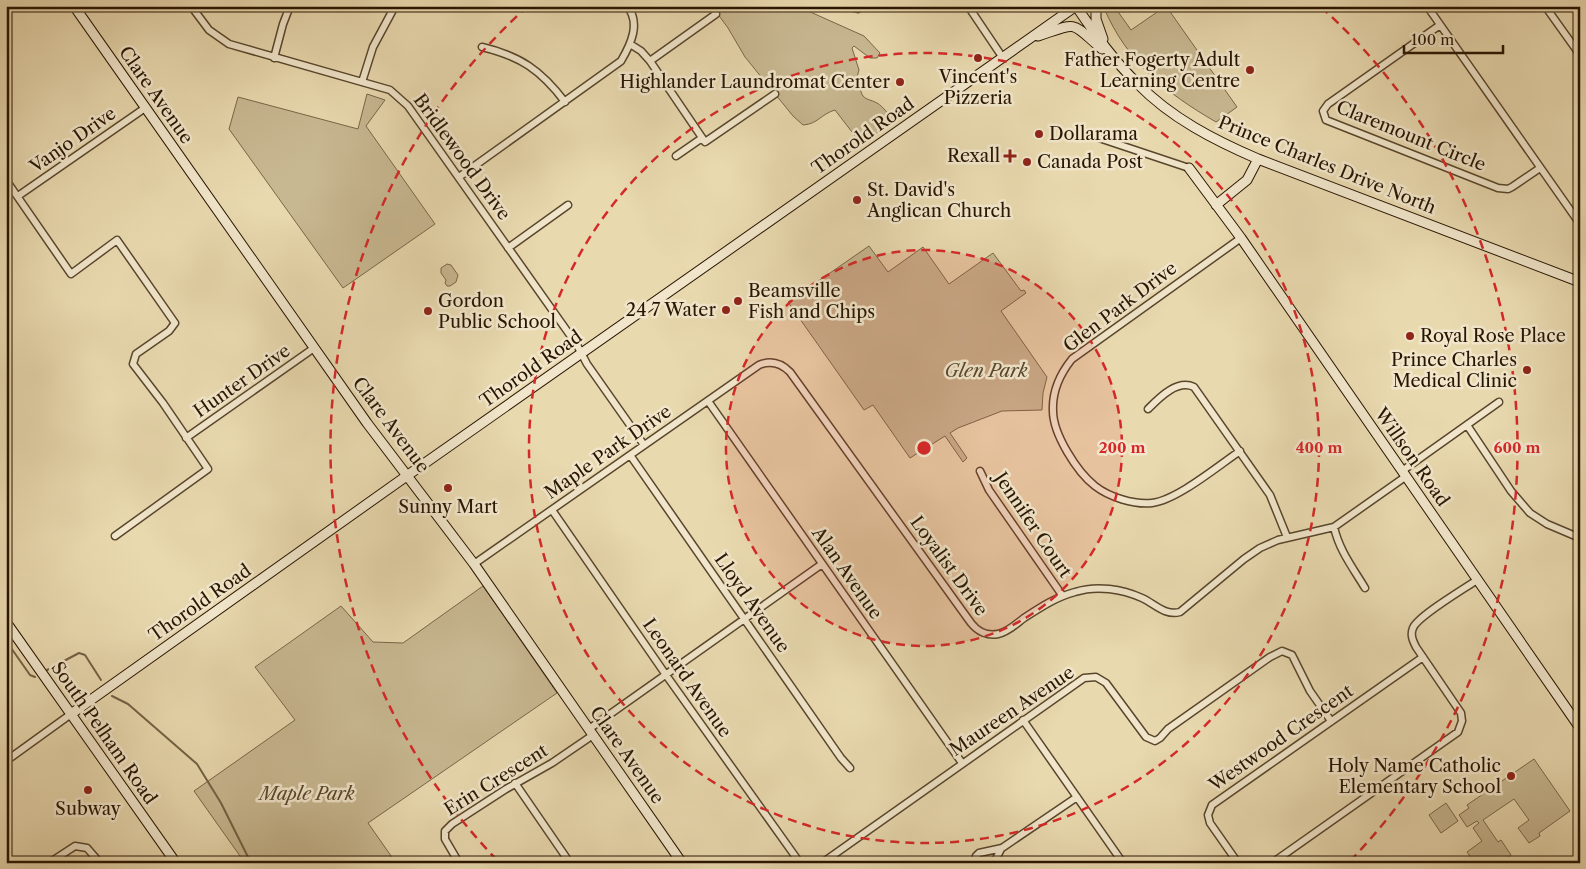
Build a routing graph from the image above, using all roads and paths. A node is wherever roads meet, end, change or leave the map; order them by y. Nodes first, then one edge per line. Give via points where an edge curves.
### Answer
1 (74, 6) edge
2 (191, 6) edge
3 (290, 6) edge
4 (395, 6) edge
5 (627, 6) edge
6 (846, 6) edge
7 (968, 6) edge
8 (1076, 6) edge
9 (1096, 6) edge
10 (1426, 6) edge
11 (1545, 6) edge
12 (860, 8) edge
13 (716, 14) dead end
14 (1440, 25) junction
15 (1031, 39) junction
16 (630, 44) junction
17 (482, 47) dead end
18 (1580, 55) edge
19 (1112, 57) junction
20 (274, 58) junction
21 (1003, 58) junction
22 (650, 61) junction
23 (362, 82) junction
24 (775, 94) dead end
25 (565, 102) junction
26 (146, 108) junction
27 (1096, 137) dead end
28 (702, 138) junction
29 (676, 156) dead end
30 (1258, 158) junction
31 (1189, 168) joint
32 (1540, 168) junction
33 (459, 177) junction
34 (6, 180) edge
35 (18, 196) junction
36 (568, 205) dead end
37 (1216, 206) junction
38 (1580, 224) edge
39 (1241, 238) junction
40 (508, 248) junction
41 (1580, 282) edge
42 (314, 348) junction
43 (581, 353) junction
44 (759, 365) joint
45 (708, 401) junction
46 (1499, 402) dead end
47 (1148, 409) dead end
48 (1467, 425) junction
49 (186, 438) junction
50 (644, 445) junction
51 (1240, 451) junction
52 (630, 455) junction
53 (980, 471) dead end
54 (1404, 474) junction
55 (408, 475) junction
56 (552, 510) junction
57 (1334, 527) junction
58 (114, 536) dead end
59 (1287, 537) junction
60 (1580, 538) edge
61 (474, 564) junction
62 (822, 564) junction
63 (1477, 580) junction
64 (1365, 588) dead end
65 (1062, 595) junction
66 (745, 619) junction
67 (6, 622) edge
68 (1422, 657) junction
69 (666, 675) junction
70 (71, 714) junction
71 (1023, 720) junction
72 (1331, 721) junction
73 (1580, 728) edge
74 (591, 732) junction
75 (6, 761) edge
76 (962, 763) junction
77 (850, 768) dead end
78 (515, 783) junction
79 (1077, 797) junction
80 (1002, 848) junction
81 (49, 863) edge
82 (100, 863) edge
83 (176, 863) edge
84 (459, 863) edge
85 (570, 863) edge
86 (682, 863) edge
87 (800, 863) edge
88 (822, 863) edge
89 (975, 863) edge
90 (994, 863) edge
91 (1124, 863) edge
92 (1238, 863) edge
93 (1272, 863) edge

1 - 26 street, Clare Avenue
2 - 20 street, Bridlewood Drive via 209,30 229,44
3 - 20 street
4 - 23 street via 373,47
5 - 16 street via 634,16 635,25
6 - 12 street
7 - 21 street
8 - 15 street, Thorold Road
8 - 19 street, Prince Charles Drive North
9 - 19 street via 1096,19
10 - 14 street
11 - 18 street
13 - 22 street
14 - 32 street
14 - 32 street, Claremount Circle via 1328,104 1323,111 1326,120 1498,188 1508,189
15 - 19 street via 1064,26 1073,26
15 - 21 street, Thorold Road
16 - 22 street
16 - 25 street via 616,66
17 - 25 street via 528,64
19 - 30 street, Prince Charles Drive North via 1138,86 1184,122
20 - 23 street, Bridlewood Drive
21 - 43 street, Thorold Road
22 - 28 street
23 - 33 street, Bridlewood Drive via 390,90 404,101
24 - 28 street via 705,142
25 - 33 street
26 - 35 street, Vanjo Drive
26 - 42 street, Clare Avenue
27 - 31 street
28 - 29 street
30 - 37 street via 1248,178
30 - 41 street, Prince Charles Drive North
31 - 37 street, Willson Road
32 - 38 street
33 - 40 street, Bridlewood Drive
34 - 35 street
35 - 49 street via 71,274 117,240 175,323 169,331 136,354 133,364
36 - 40 street
37 - 39 street, Willson Road
39 - 51 street, Glen Park Drive via 1072,359 1055,389 1053,412 1062,443 1087,479 1107,493 1132,502 1151,503 1170,498
39 - 54 street, Willson Road
40 - 43 street, Bridlewood Drive
42 - 49 street, Hunter Drive
42 - 55 street, Clare Avenue
43 - 50 street
43 - 55 street, Thorold Road
44 - 45 street, Maple Park Drive
44 - 65 street, Loyalist Drive via 775,363 790,372 977,630 989,634 1002,633
45 - 50 street, Maple Park Drive
45 - 62 street, Alan Avenue
46 - 48 street, Loyalist Drive
47 - 51 street via 1177,387 1184,384 1192,386
48 - 54 street, Loyalist Drive
48 - 60 street via 1530,513
49 - 58 street via 208,469
50 - 52 street, Maple Park Drive
51 - 59 street via 1274,502
52 - 56 street, Maple Park Drive
52 - 66 street, Lloyd Avenue
53 - 65 street, Jennifer Court via 989,490
54 - 57 street, Loyalist Drive
54 - 63 street, Willson Road
55 - 61 street, Clare Avenue
55 - 70 street, Thorold Road
56 - 61 street, Maple Park Drive
56 - 69 street, Leonard Avenue
57 - 59 street, Loyalist Drive
57 - 64 street via 1343,552
59 - 65 street, Loyalist Drive via 1252,553 1177,613 1165,612 1143,598 1111,589 1078,590
61 - 74 street, Clare Avenue
62 - 66 street, Erin Crescent
62 - 76 street, Alan Avenue
63 - 68 street via 1416,623 1412,638
63 - 73 street, Willson Road
66 - 69 street, Erin Crescent
66 - 77 street, Lloyd Avenue
67 - 70 street, South Pelham Road
68 - 72 street, Westwood Crescent
68 - 93 street via 1461,713 1458,732
69 - 74 street, Erin Crescent
69 - 87 street, Leonard Avenue
70 - 75 street, Thorold Road
70 - 83 street, South Pelham Road
71 - 72 street, Maureen Avenue via 1080,680 1096,678 1109,685 1146,737 1156,740 1270,657 1284,651 1294,657 1310,691
71 - 76 street, Maureen Avenue
71 - 79 street
72 - 92 street, Westwood Crescent via 1211,807 1210,823
74 - 78 street, Erin Crescent via 552,763
74 - 86 street, Clare Avenue
76 - 88 street, Maureen Avenue
78 - 84 street, Erin Crescent via 452,824 445,832 445,839
78 - 85 street
79 - 80 street
79 - 91 street
80 - 89 street via 979,853
80 - 90 street
81 - 82 street via 75,846 87,848

